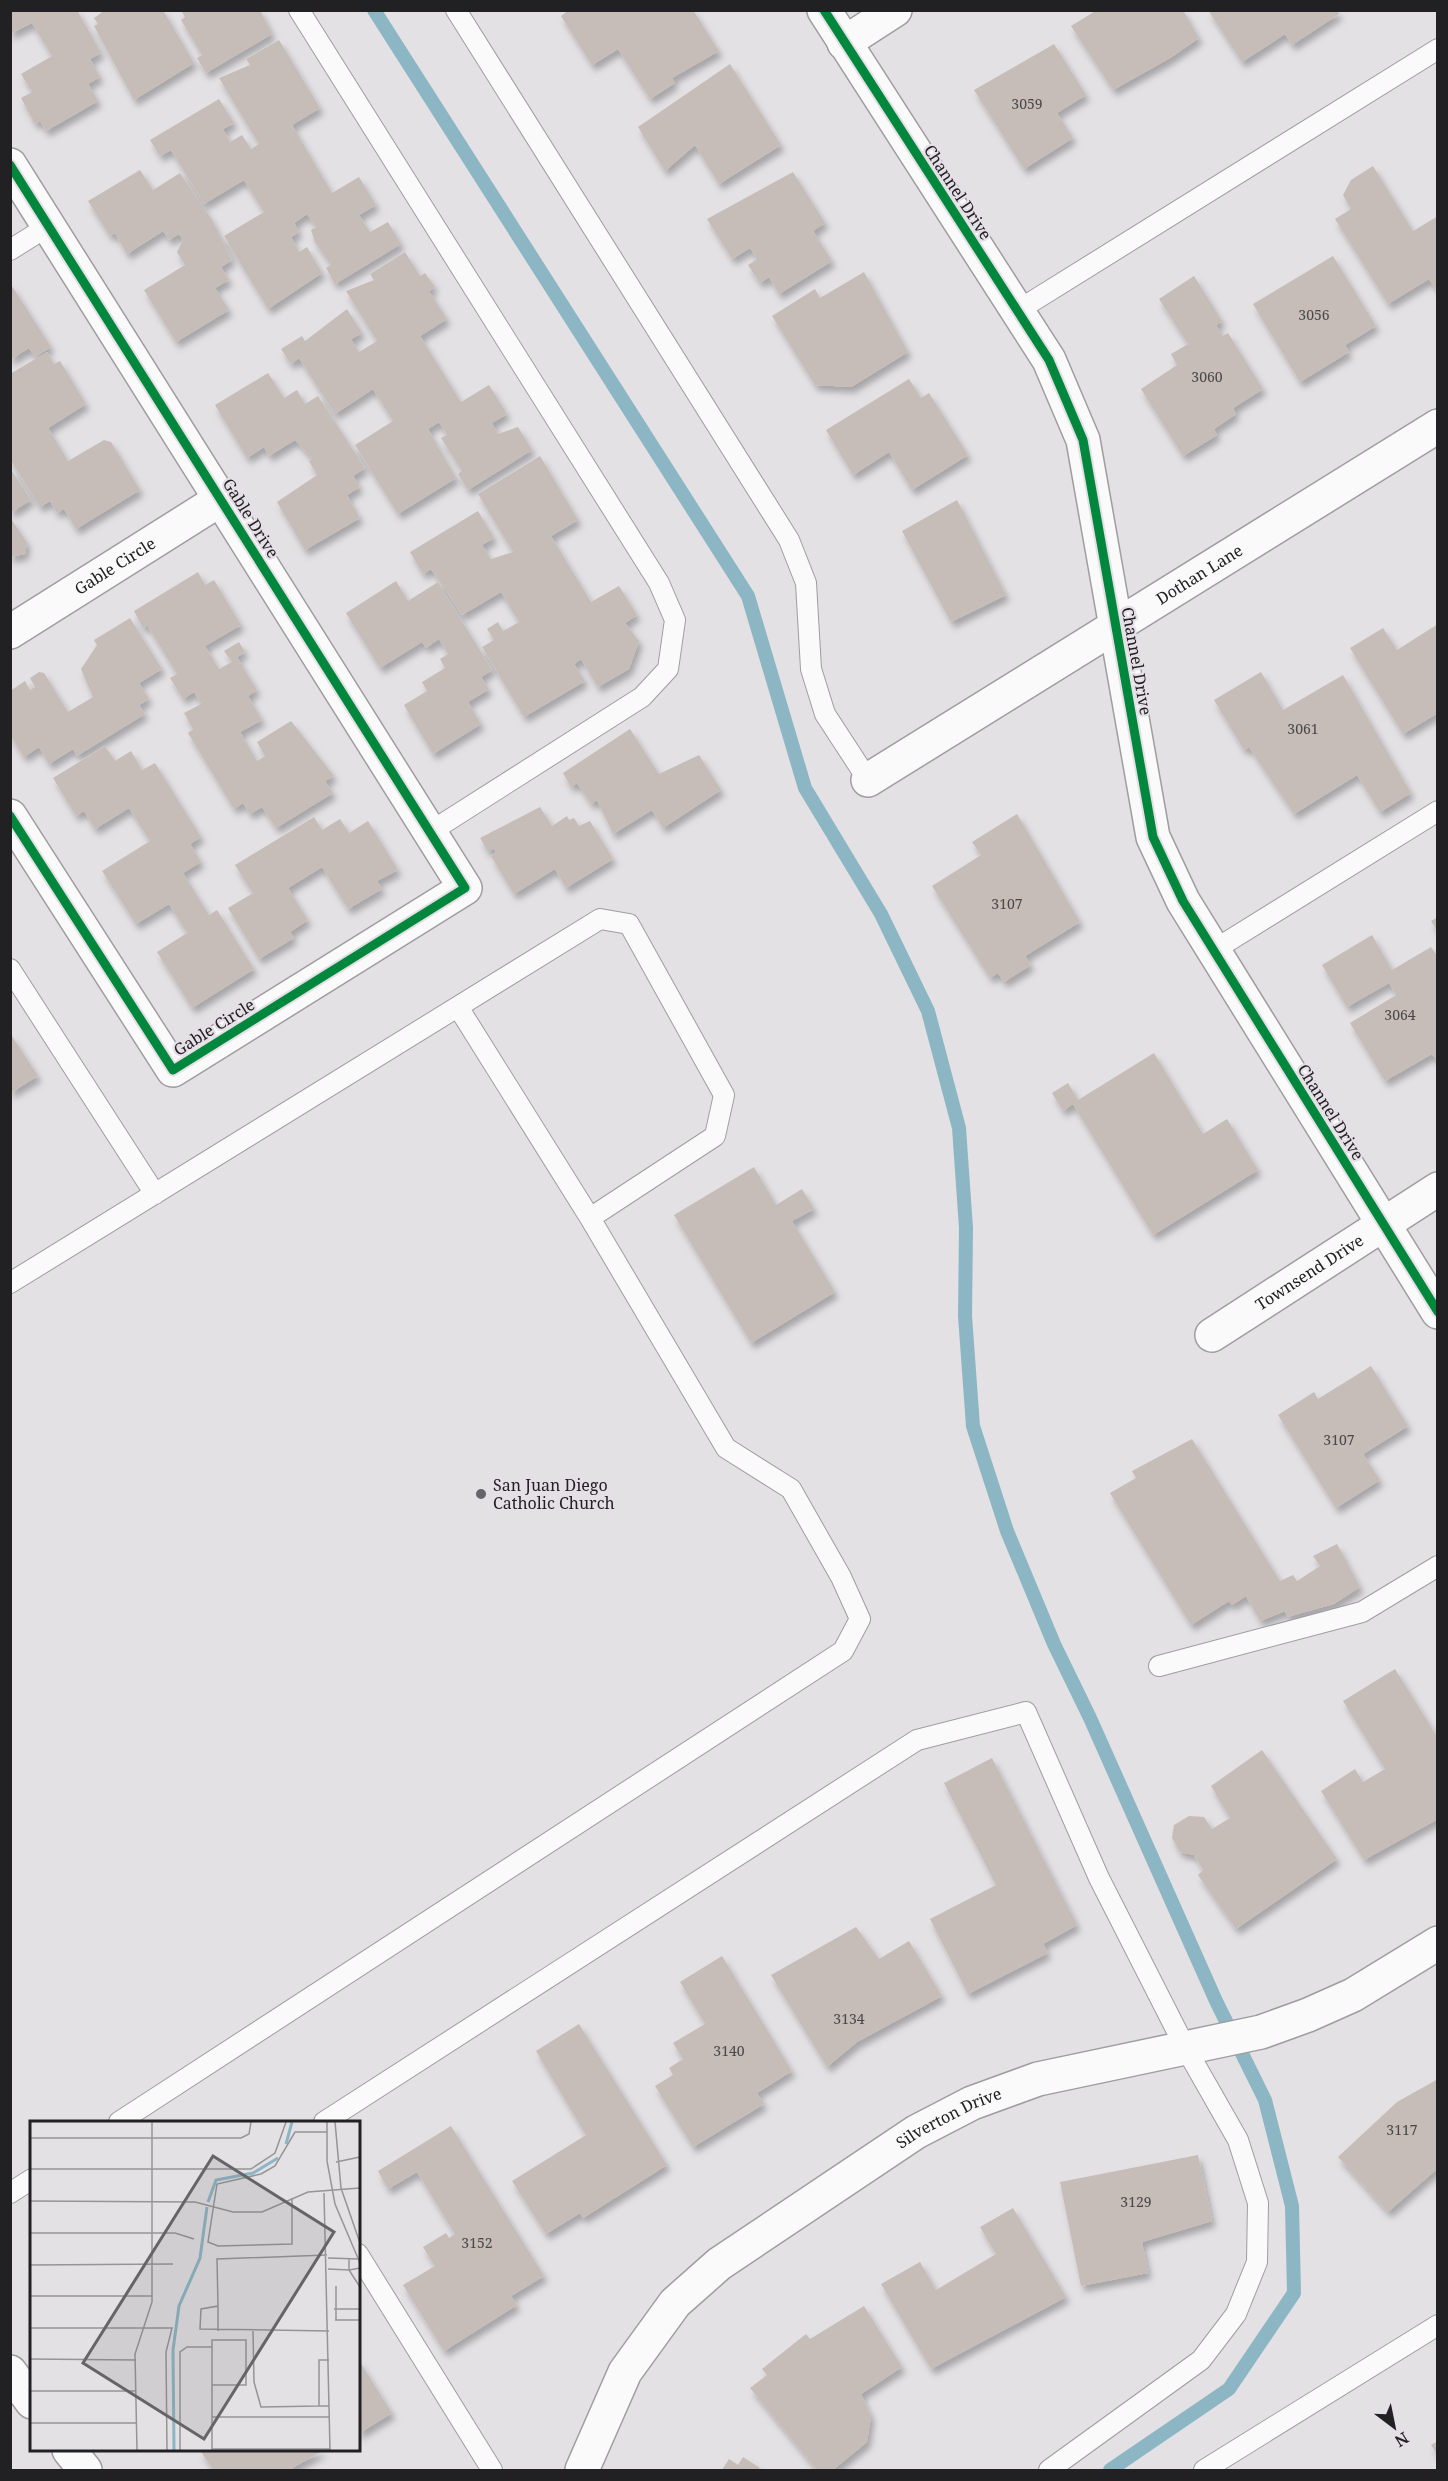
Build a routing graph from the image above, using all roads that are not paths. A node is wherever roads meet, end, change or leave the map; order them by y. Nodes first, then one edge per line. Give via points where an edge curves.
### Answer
1 (299, 10) edge
2 (456, 10) edge
3 (824, 10) edge
4 (895, 10) edge
5 (844, 43) junction
6 (1437, 49) edge
7 (10, 165) edge
8 (50, 225) junction
9 (10, 250) edge
10 (1017, 311) junction
11 (1437, 426) edge
12 (222, 499) junction
13 (1116, 628) junction
14 (10, 632) edge
15 (868, 780) joint
16 (1437, 811) edge
17 (10, 816) edge
18 (430, 832) junction
19 (465, 888) joint
20 (1214, 950) junction
21 (10, 969) edge
22 (458, 1007) junction
23 (1437, 1189) edge
24 (155, 1194) junction
25 (590, 1218) junction
26 (1382, 1224) junction
27 (10, 1283) edge
28 (1437, 1312) edge
29 (1212, 1335) dead end
30 (1437, 1566) edge
31 (1159, 1666) dead end
32 (1437, 1943) edge
33 (1200, 2044) junction
34 (121, 2121) edge
35 (326, 2121) edge
36 (30, 2180) edge
37 (10, 2193) edge
38 (360, 2257) edge
39 (1437, 2325) edge
40 (10, 2372) edge
41 (30, 2399) edge
42 (70, 2451) edge
43 (85, 2470) edge
44 (492, 2470) edge
45 (582, 2470) edge
46 (1049, 2470) edge
47 (1204, 2470) edge

1 - 18 lane via 659,583 675,620 668,669 642,697
2 - 15 lane via 789,540 806,583 812,669 825,714
3 - 5 street, Channel Drive
4 - 5 street
5 - 10 street, Channel Drive
6 - 10 lane
7 - 8 street, Gable Drive
8 - 9 lane
8 - 12 street, Gable Drive
10 - 13 street, Channel Drive via 1048,360 1083,440
11 - 13 street, Dothan Lane
12 - 14 street, Gable Circle
12 - 18 street, Gable Drive
13 - 15 street, Dothan Lane
13 - 20 street, Channel Drive via 1153,837 1183,902
16 - 20 lane
17 - 19 street, Gable Circle via 173,1070
18 - 19 street, Gable Drive
20 - 26 street, Channel Drive
21 - 24 lane
22 - 24 lane
22 - 25 lane
22 - 25 lane via 600,919 629,924 724,1095 715,1136
23 - 26 street, Townsend Drive
24 - 27 lane
25 - 34 lane via 726,1448 791,1489 861,1619 843,1651
26 - 28 street, Channel Drive
26 - 29 street, Townsend Drive
30 - 31 lane via 1362,1612
32 - 33 street, Silverton Drive via 1353,1995 1308,2015 1261,2032
33 - 35 lane via 1100,1878 1026,1712 917,1740
33 - 45 street, Silverton Drive via 1038,2079 972,2103 916,2132 719,2264 675,2303 625,2372
33 - 46 lane via 1258,2203 1257,2262 1236,2314 1201,2360
36 - 37 lane
38 - 44 lane
39 - 47 lane
40 - 41 street
42 - 43 street

